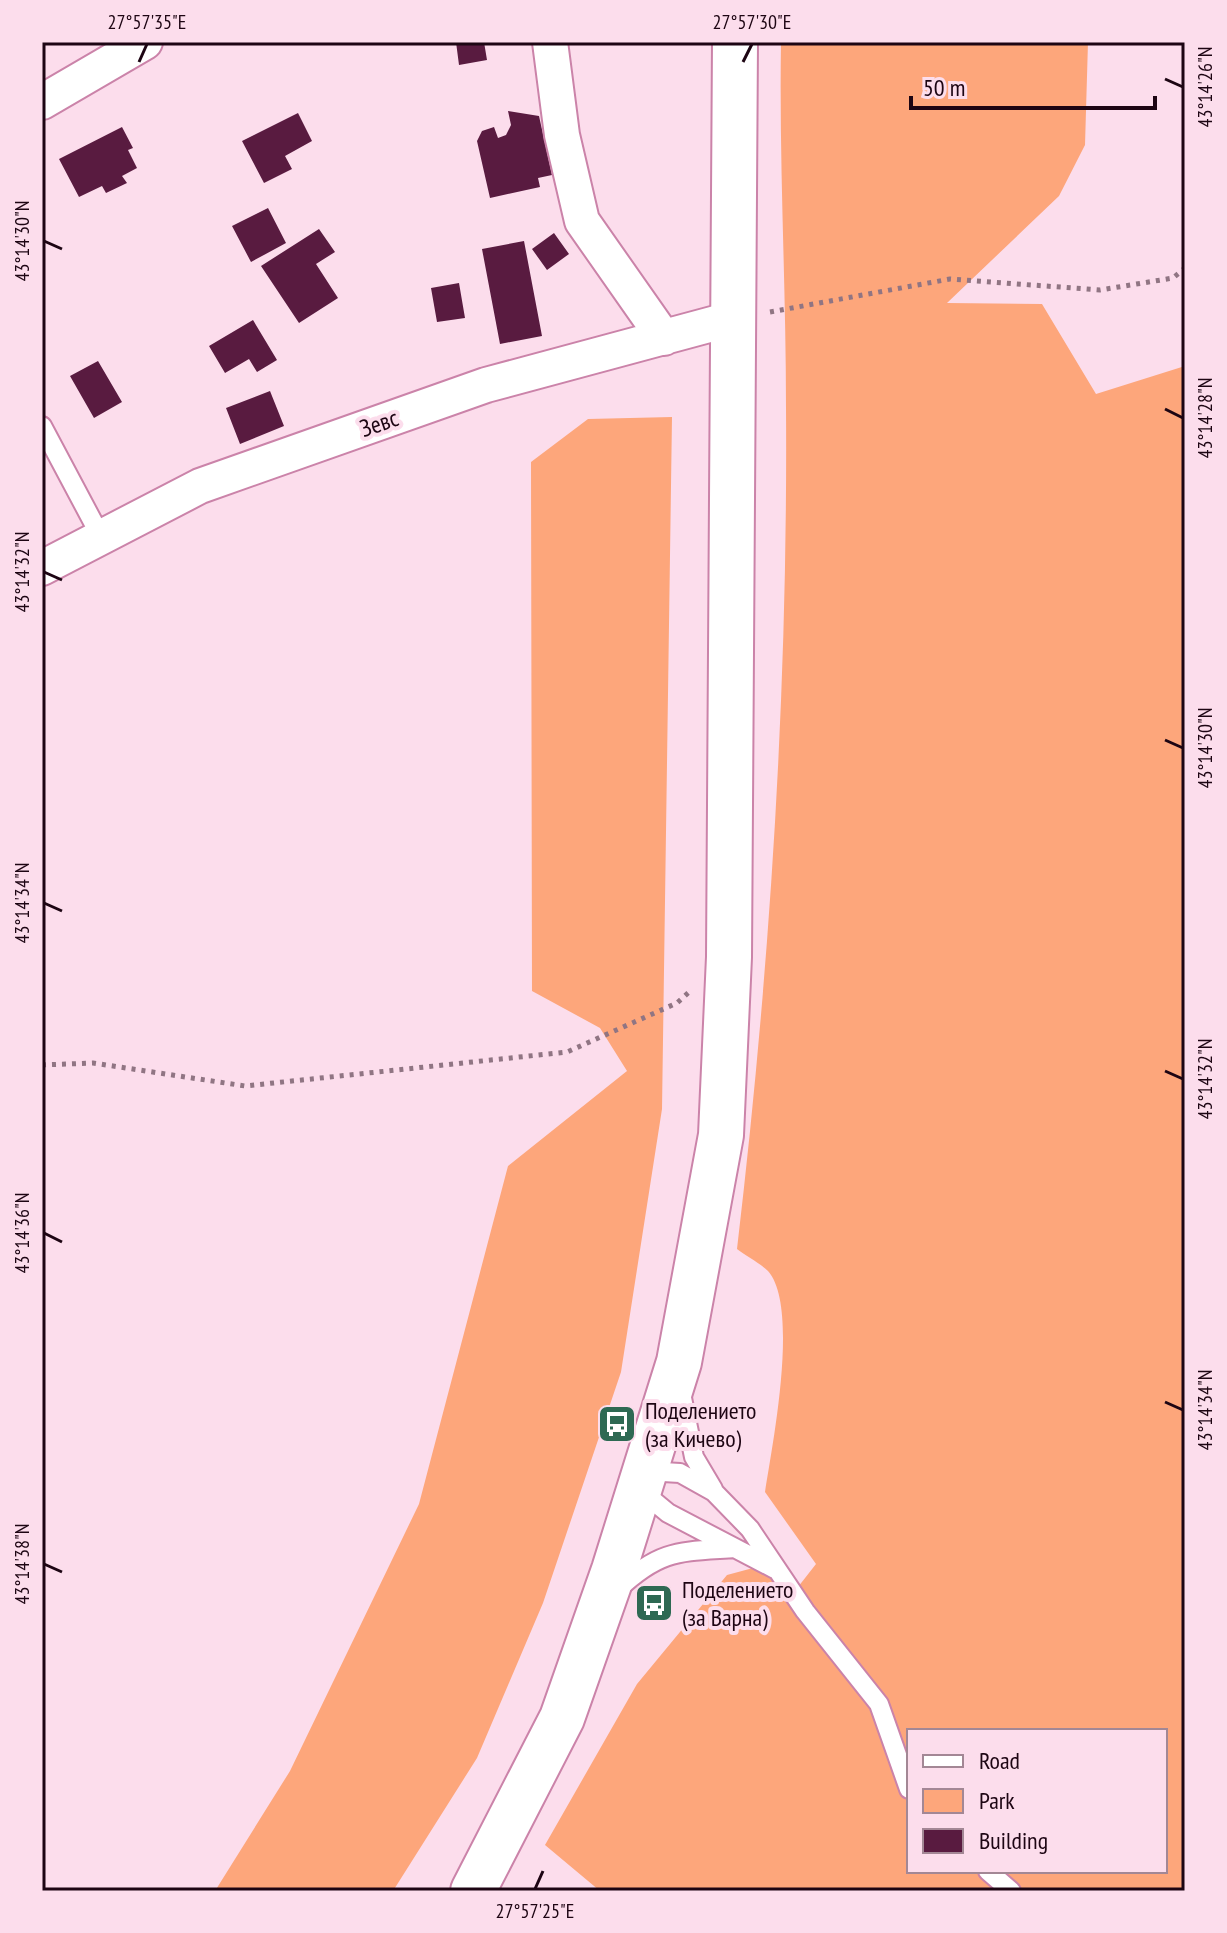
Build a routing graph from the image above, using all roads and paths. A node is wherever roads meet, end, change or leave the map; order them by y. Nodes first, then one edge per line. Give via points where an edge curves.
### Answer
1 (145, 42) edge
2 (550, 42) edge
3 (735, 42) edge
4 (42, 102) edge
5 (1185, 268) edge
6 (731, 319) junction
7 (664, 338) junction
8 (42, 426) edge
9 (101, 537) junction
10 (42, 568) edge
11 (729, 957) junction
12 (42, 1065) edge
13 (679, 1362) junction
14 (642, 1480) junction
15 (714, 1492) junction
16 (735, 1548) junction
17 (777, 1570) junction
18 (598, 1617) junction
19 (907, 1783) edge
20 (990, 1873) edge
21 (473, 1891) edge
22 (1011, 1891) edge

1 - 4 street
2 - 7 street via 562,135 582,221
3 - 6 street
5 - 6 path via 1173,278 1100,290 950,279
6 - 7 street, Зевс
6 - 11 street
7 - 9 street, Зевс via 486,385 200,486
8 - 9 lane
9 - 10 street, Зевс
11 - 12 path via 677,1003 567,1052 245,1086 93,1063
11 - 13 street via 721,1135
13 - 14 street
13 - 15 lane via 683,1417 694,1457
14 - 15 lane via 680,1473
14 - 16 lane via 668,1513
14 - 18 street
15 - 17 lane via 750,1529
16 - 17 lane
16 - 18 lane via 653,1560 619,1587
17 - 19 lane via 879,1704
18 - 21 street via 562,1718
20 - 22 lane

